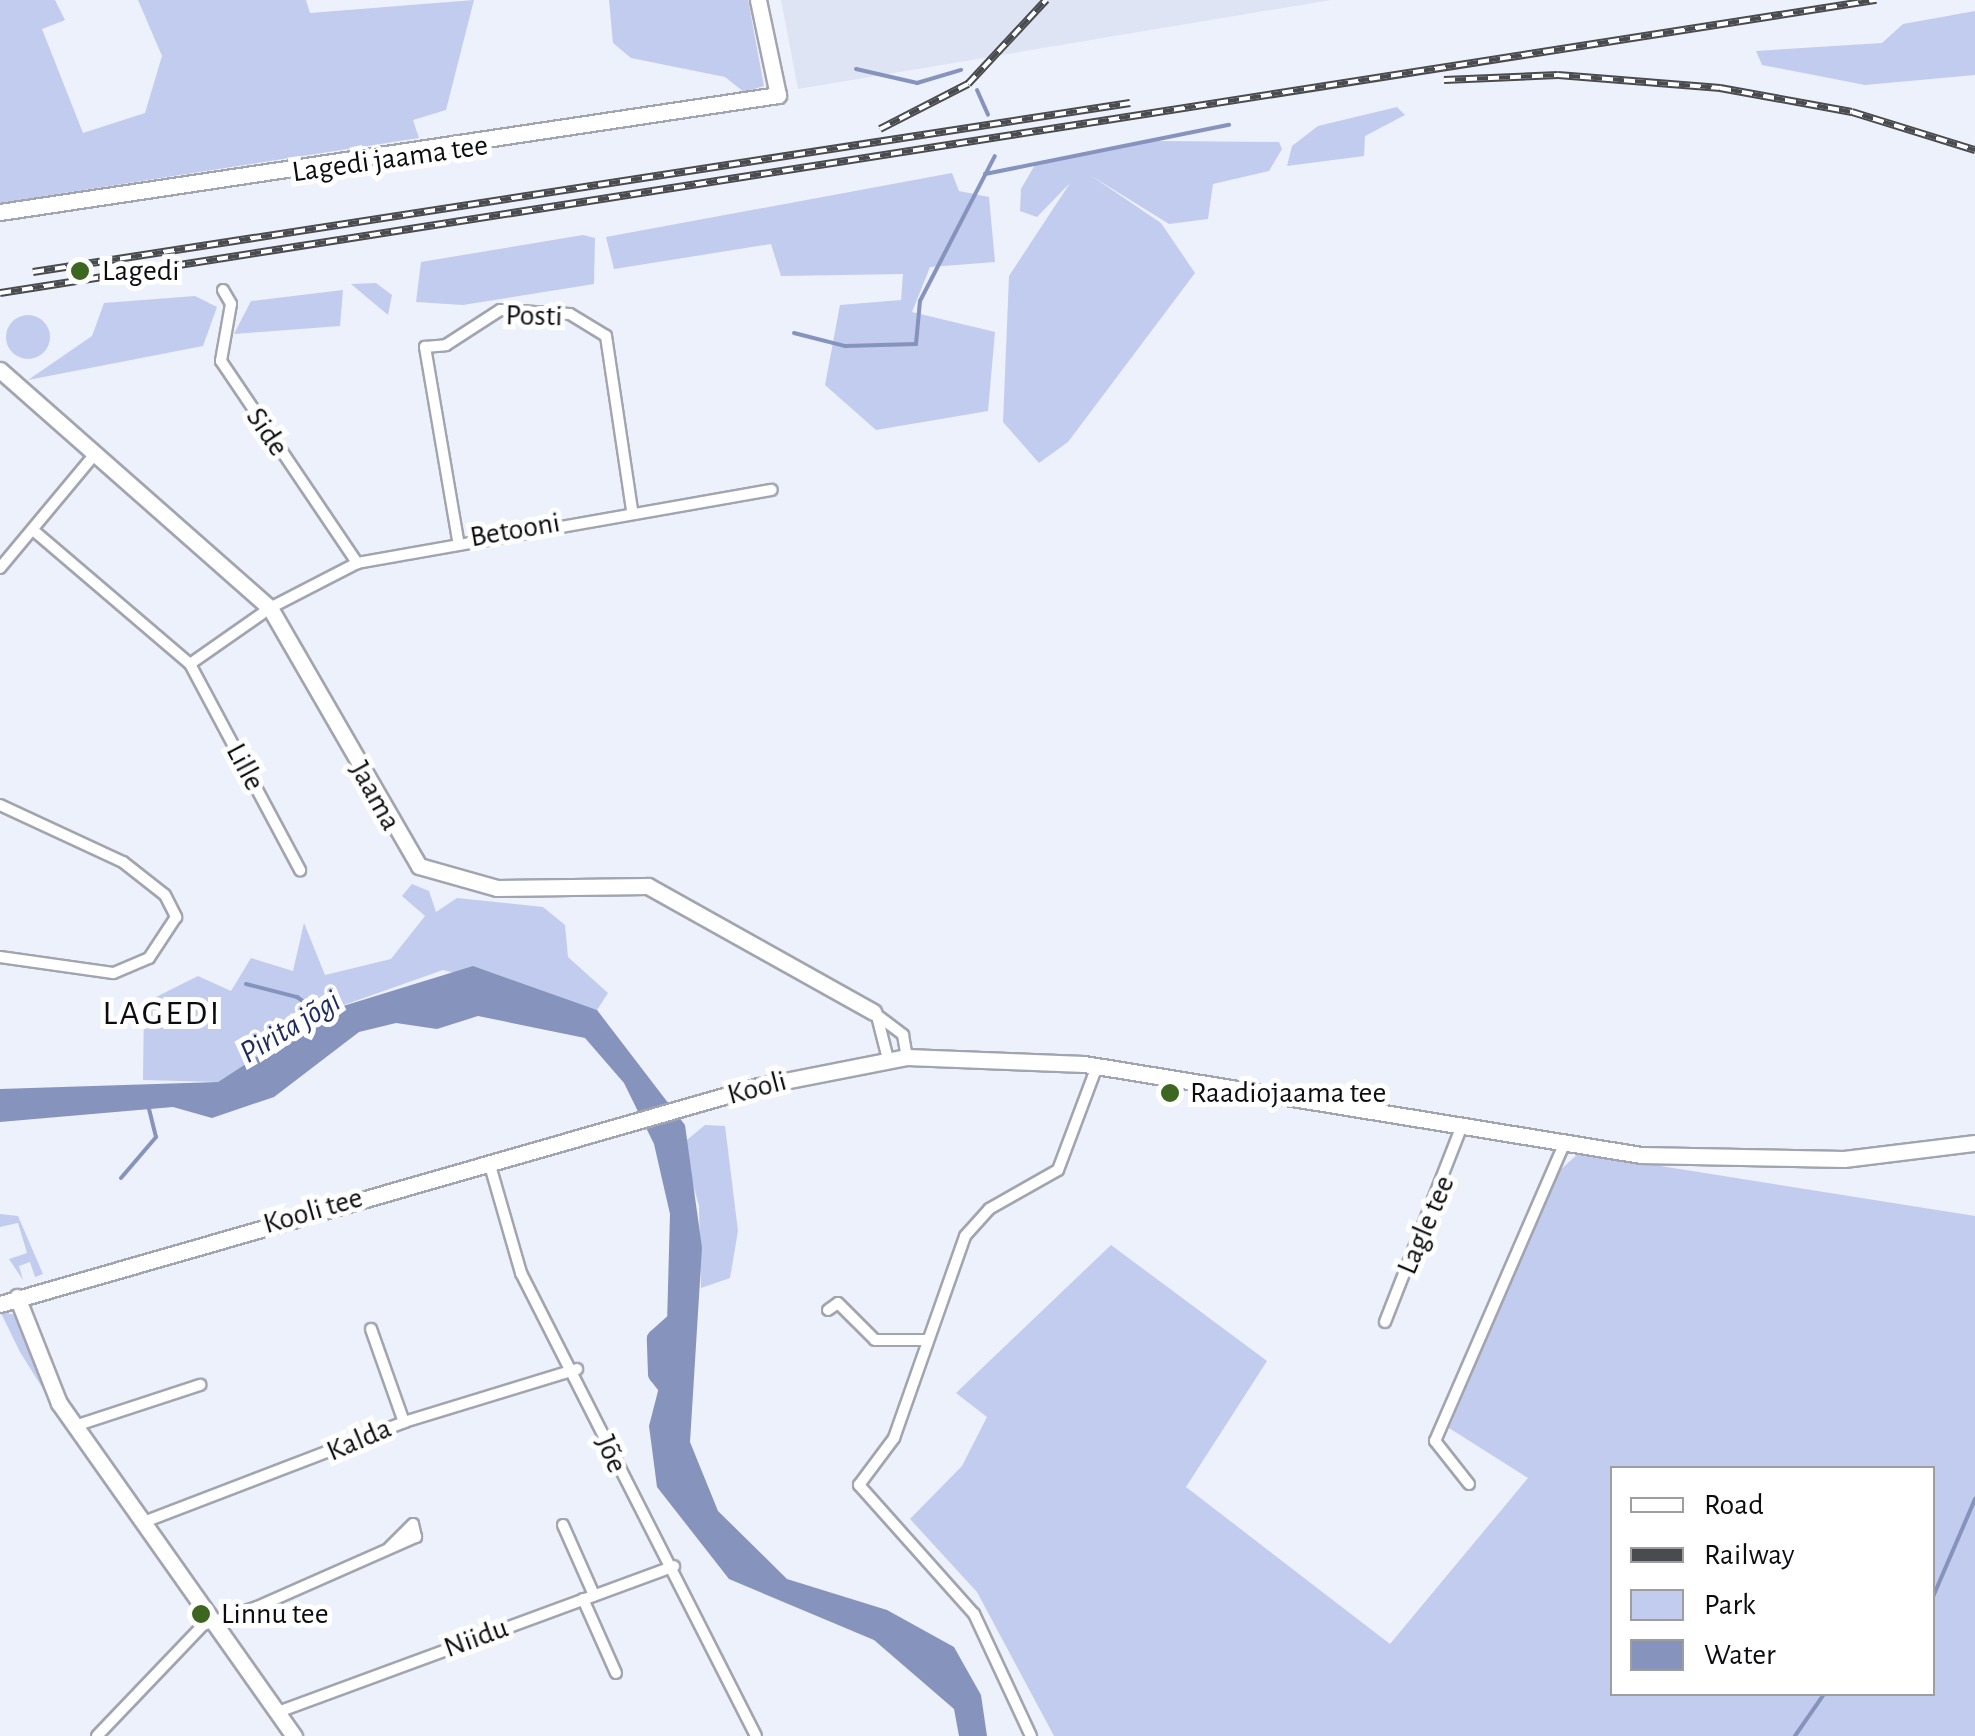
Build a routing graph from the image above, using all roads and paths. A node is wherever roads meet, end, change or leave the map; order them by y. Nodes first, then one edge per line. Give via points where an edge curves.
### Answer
1 (758, 0) edge
2 (0, 212) edge
3 (223, 290) dead end
4 (0, 370) edge
5 (96, 454) junction
6 (772, 490) dead end
7 (632, 510) junction
8 (32, 530) junction
9 (458, 540) junction
10 (357, 563) junction
11 (0, 568) edge
12 (270, 608) junction
13 (190, 664) junction
14 (0, 805) edge
15 (300, 870) dead end
16 (0, 958) edge
17 (873, 1012) junction
18 (907, 1057) junction
19 (888, 1059) junction
20 (1097, 1066) junction
21 (628, 1124) joint
22 (1462, 1126) junction
23 (1975, 1142) edge
24 (1564, 1144) junction
25 (489, 1162) junction
26 (17, 1297) junction
27 (0, 1304) edge
28 (828, 1310) dead end
29 (1385, 1322) dead end
30 (370, 1329) dead end
31 (926, 1340) junction
32 (577, 1369) junction
33 (200, 1385) dead end
34 (404, 1422) junction
35 (75, 1426) junction
36 (1469, 1484) dead end
37 (144, 1522) junction
38 (564, 1525) dead end
39 (390, 1548) dead end
40 (674, 1566) junction
41 (589, 1597) junction
42 (212, 1620) junction
43 (616, 1673) dead end
44 (278, 1712) junction
45 (97, 1736) edge
46 (294, 1736) edge
47 (756, 1736) edge
48 (1032, 1736) edge

1 - 2 street, Lagedi jaama tee via 778,95
3 - 10 street, Side via 231,304 221,362
4 - 5 street, Jaama
5 - 8 street
5 - 12 street, Jaama
6 - 7 street, Betooni
7 - 9 street, Betooni
7 - 9 street, Posti via 606,336 570,314 500,310 446,346 425,347
8 - 11 street
8 - 13 street, Lille
9 - 10 street, Betooni
10 - 12 street, Betooni
12 - 13 street
12 - 17 street, Jaama via 419,866 498,888 648,886
13 - 15 street, Lille
14 - 16 street via 124,862 165,894 176,917 150,958 113,973
17 - 18 street, Jaama via 903,1035
17 - 19 street
18 - 19 street, Kooli
18 - 20 street, Kooli
19 - 21 street, Kooli
20 - 22 street, Kooli
20 - 31 street via 1058,1170 974,1222
21 - 25 street, Kooli tee
22 - 24 street, Kooli
22 - 29 street, Lagle tee
23 - 24 street, Kooli via 1741,1161
24 - 36 street via 1434,1440
25 - 26 street, Kooli tee
25 - 32 street, Jõe via 520,1273
26 - 27 street, Kooli tee
26 - 35 street
28 - 31 street via 838,1303 875,1340
30 - 34 street
31 - 48 street via 894,1438 860,1484 974,1614
32 - 34 street, Kalda
32 - 40 street, Jõe via 608,1455
33 - 35 street
34 - 37 street, Kalda
35 - 37 street
37 - 42 street
38 - 41 street
39 - 42 street
40 - 41 street, Niidu
40 - 47 street, Jõe
41 - 43 street
41 - 44 street, Niidu
42 - 44 street
42 - 45 street
44 - 46 street

